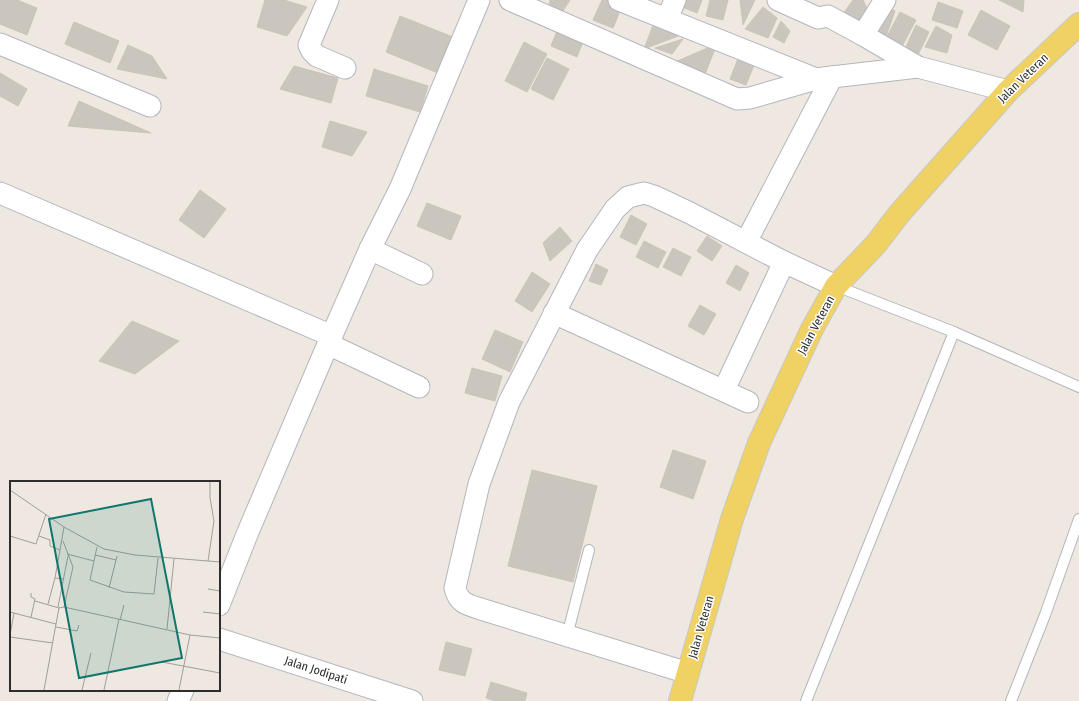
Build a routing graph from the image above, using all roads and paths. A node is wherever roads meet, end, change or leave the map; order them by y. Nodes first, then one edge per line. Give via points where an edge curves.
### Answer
1 (328, 0) edge
2 (479, 0) edge
3 (510, 0) edge
4 (619, 0) edge
5 (675, 0) edge
6 (778, 0) edge
7 (885, 0) edge
8 (667, 19) junction
9 (1079, 24) edge
10 (863, 35) junction
11 (0, 44) edge
12 (918, 67) junction
13 (345, 68) dead end
14 (824, 78) junction
15 (1008, 91) junction
16 (150, 106) dead end
17 (0, 193) edge
18 (746, 242) junction
19 (370, 249) junction
20 (784, 262) junction
21 (422, 274) dead end
22 (836, 286) junction
23 (554, 313) junction
24 (954, 332) junction
25 (330, 340) junction
26 (419, 387) dead end
27 (1079, 387) edge
28 (724, 390) junction
29 (748, 402) dead end
30 (1079, 519) edge
31 (589, 550) dead end
32 (220, 602) edge
33 (568, 636) junction
34 (220, 639) edge
35 (688, 673) junction
36 (183, 691) edge
37 (178, 701) edge
38 (412, 701) edge
39 (680, 701) edge
40 (806, 701) edge
41 (1011, 701) edge

1 - 13 street via 309,45 316,56
2 - 19 street via 400,189
3 - 14 street via 737,99 743,100
4 - 8 street
5 - 8 street
6 - 10 street via 818,18 828,16
7 - 10 street
8 - 14 street
9 - 15 main road, Jalan Veteran
10 - 12 street
11 - 16 street
12 - 14 street
12 - 15 street
14 - 18 street
15 - 22 main road, Jalan Veteran via 876,244
17 - 25 street
18 - 20 street
18 - 23 street via 654,196 644,193 628,197 615,209 587,250
19 - 21 street
19 - 25 street
20 - 22 street
20 - 28 street
22 - 24 lane
22 - 35 main road, Jalan Veteran via 812,329 759,443 732,519
23 - 28 street
23 - 33 street via 509,402 479,484 455,588 462,602
24 - 27 lane
24 - 40 lane
25 - 26 street
25 - 32 street
28 - 29 street
30 - 41 lane
31 - 33 lane
33 - 35 street
34 - 38 street, Jalan Jodipati
35 - 39 main road, Jalan Veteran
36 - 37 street

